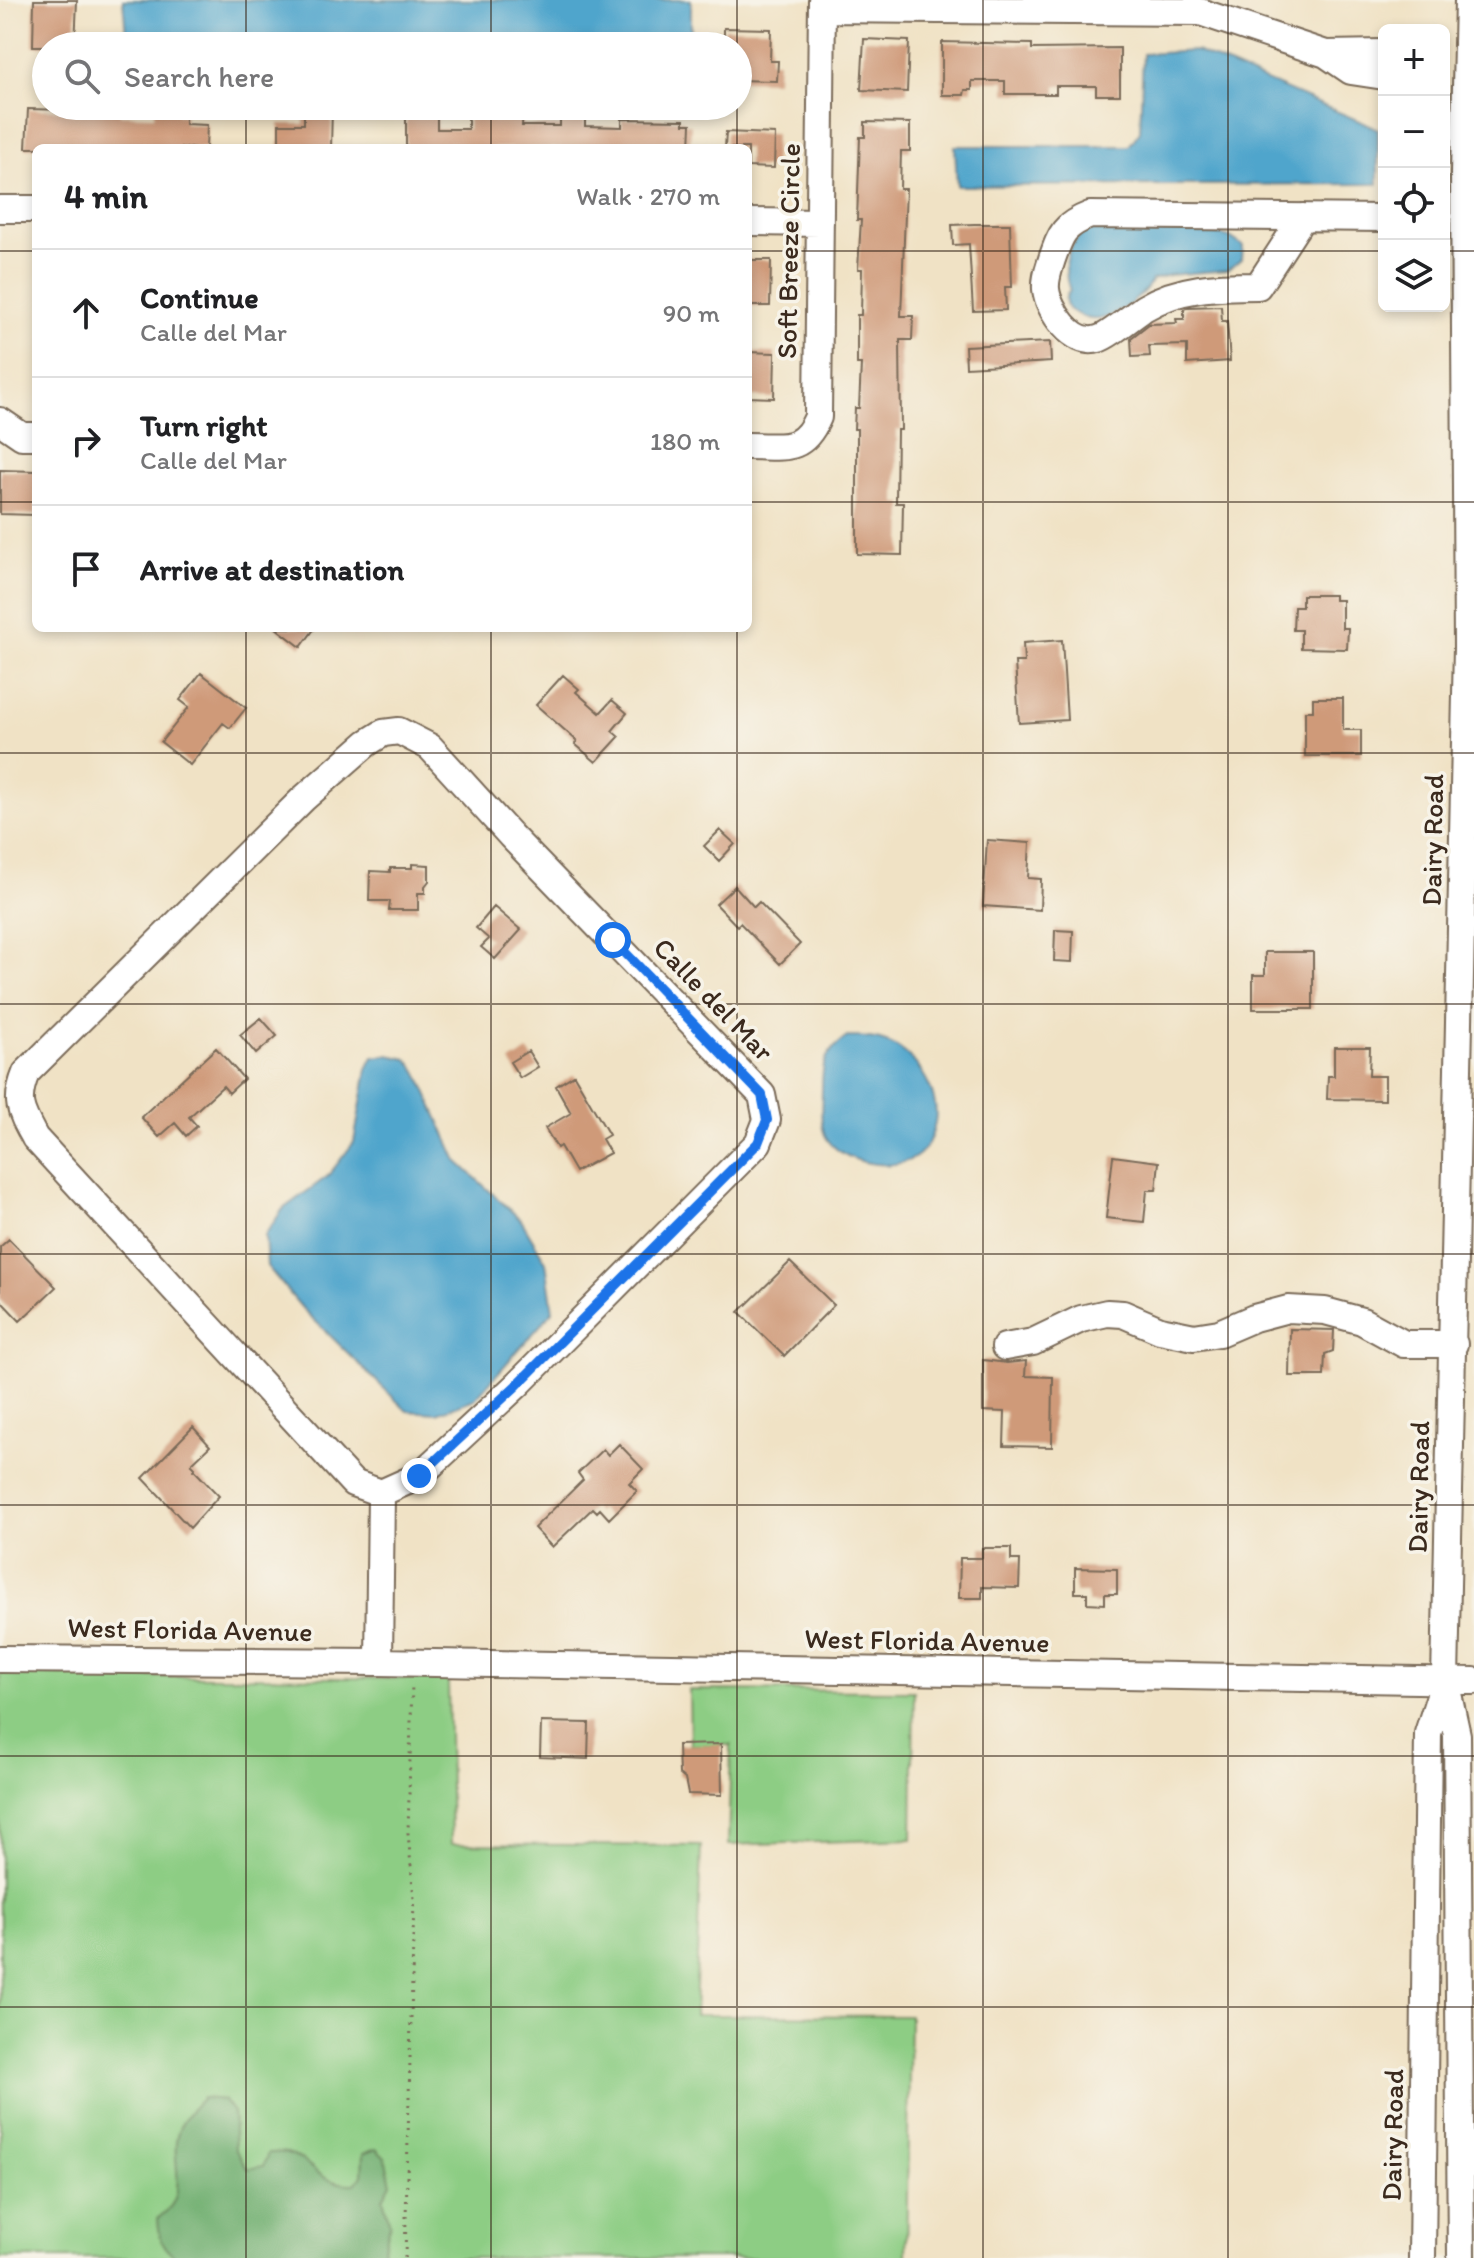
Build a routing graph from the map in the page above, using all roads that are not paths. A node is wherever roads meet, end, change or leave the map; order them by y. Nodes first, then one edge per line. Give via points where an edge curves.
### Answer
1 (1468, 0) edge
2 (822, 5) edge
3 (1378, 53) edge
4 (1326, 54) junction
5 (1455, 64) edge
6 (1378, 75) edge
7 (0, 209) edge
8 (32, 209) edge
9 (1303, 217) junction
10 (1378, 218) edge
11 (752, 222) edge
12 (820, 223) junction
13 (1454, 223) edge
14 (0, 421) edge
15 (32, 436) edge
16 (752, 446) edge
17 (1471, 648) edge
18 (1470, 696) edge
19 (1466, 1129) edge
20 (1454, 1344) junction
21 (1005, 1347) dead end
22 (381, 1493) junction
23 (0, 1659) edge
24 (379, 1662) junction
25 (1445, 1680) junction
26 (1474, 1681) edge
27 (1423, 2199) junction
28 (1468, 2201) edge
29 (1422, 2258) edge
30 (1461, 2258) edge

1 - 5 street, Dairy Road
2 - 4 street via 1200,12
2 - 12 street, Soft Breeze Circle
3 - 4 street
4 - 6 street via 1351,71
5 - 13 street, Dairy Road
7 - 8 street
9 - 9 street via 1090,215 1062,231 1046,276 1046,292 1063,325 1087,340 1101,339 1161,298 1196,288 1258,286
9 - 10 street
11 - 12 street
12 - 16 street, Soft Breeze Circle via 818,417 811,433 794,446
13 - 17 street, Dairy Road
14 - 15 street via 22,436
17 - 18 street, Dairy Road
18 - 19 street, Dairy Road
19 - 20 street, Dairy Road
20 - 21 street via 1404,1344 1362,1321 1288,1309 1194,1337 1107,1313 1033,1342
20 - 25 street, Dairy Road
22 - 22 street, Calle del Mar via 419,1476 517,1385 758,1143 767,1120 762,1095 430,747 399,731 367,743 303,799 26,1073 19,1089 19,1109 35,1138 353,1483
22 - 24 street
23 - 24 street, West Florida Avenue
24 - 25 street, West Florida Avenue
25 - 26 street, West Florida Avenue
25 - 27 street, Dairy Road via 1428,1733
25 - 28 street, Dairy Road via 1457,1735
27 - 28 street
27 - 29 street, Dairy Road
28 - 30 street, Dairy Road

